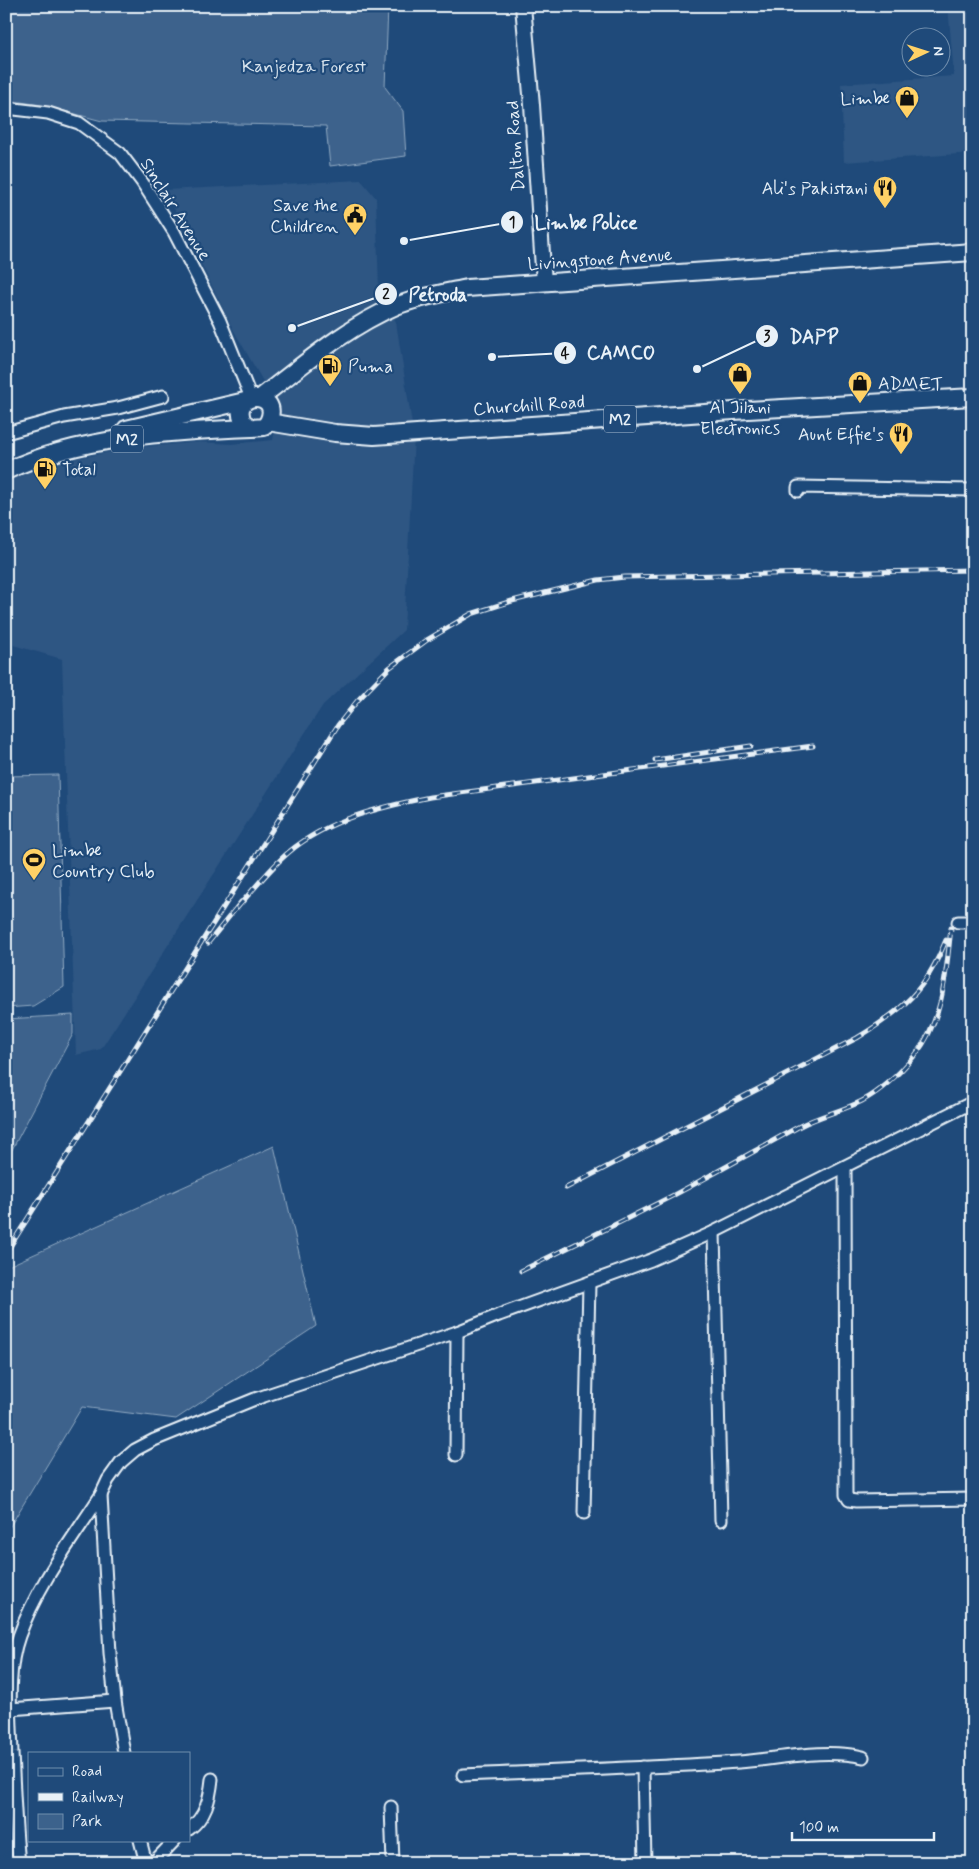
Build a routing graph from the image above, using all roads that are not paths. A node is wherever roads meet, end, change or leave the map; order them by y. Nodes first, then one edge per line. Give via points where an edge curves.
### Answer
1 (523, 6) edge
2 (6, 108) edge
3 (973, 252) edge
4 (544, 283) junction
5 (163, 396) dead end
6 (973, 397) edge
7 (252, 399) junction
8 (268, 422) junction
9 (252, 428) junction
10 (6, 434) edge
11 (6, 462) edge
12 (6, 471) edge
13 (973, 490) edge
14 (798, 491) dead end
15 (958, 922) dead end
16 (973, 922) edge
17 (973, 1102) edge
18 (845, 1167) junction
19 (714, 1232) junction
20 (590, 1283) junction
21 (457, 1332) junction
22 (456, 1455) dead end
23 (101, 1495) junction
24 (973, 1499) edge
25 (584, 1513) dead end
26 (721, 1520) dead end
27 (116, 1701) junction
28 (10, 1709) junction
29 (124, 1752) edge
30 (863, 1757) dead end
31 (643, 1767) junction
32 (463, 1775) dead end
33 (212, 1779) dead end
34 (391, 1807) dead end
35 (190, 1828) edge
36 (141, 1842) edge
37 (173, 1842) edge
38 (20, 1863) edge
39 (146, 1863) edge
40 (153, 1863) edge
41 (392, 1863) edge
42 (644, 1863) edge

1 - 4 main road, Dalton Road
2 - 7 street, Sinclair Avenue via 48,113 78,123 120,153 174,232 206,292
3 - 4 highway, Livingstone Avenue / M2
4 - 7 highway, Livingstone Avenue / M2 via 467,288 425,296 396,306 353,329
5 - 10 street via 64,417
6 - 8 highway, Churchill Road / M2 via 374,436
7 - 8 highway via 269,404
7 - 9 highway via 240,411 240,417
7 - 11 highway, M2 via 75,441
8 - 9 highway, Churchill Road via 258,429
9 - 12 highway, Churchill Road / M2 via 136,437 68,450
13 - 14 street via 798,487
15 - 16 street
17 - 18 street
18 - 19 street
18 - 24 street via 846,1495 849,1500 856,1501
19 - 20 street
19 - 26 street
20 - 21 street
20 - 25 street
21 - 22 street
21 - 23 street via 255,1399 154,1440 121,1462
23 - 27 street
23 - 28 street via 26,1617 13,1664
27 - 28 street
27 - 29 street
28 - 38 street
30 - 31 street via 833,1753
31 - 32 street
31 - 42 street
33 - 35 street via 206,1809
34 - 41 street
36 - 39 street
37 - 40 street

